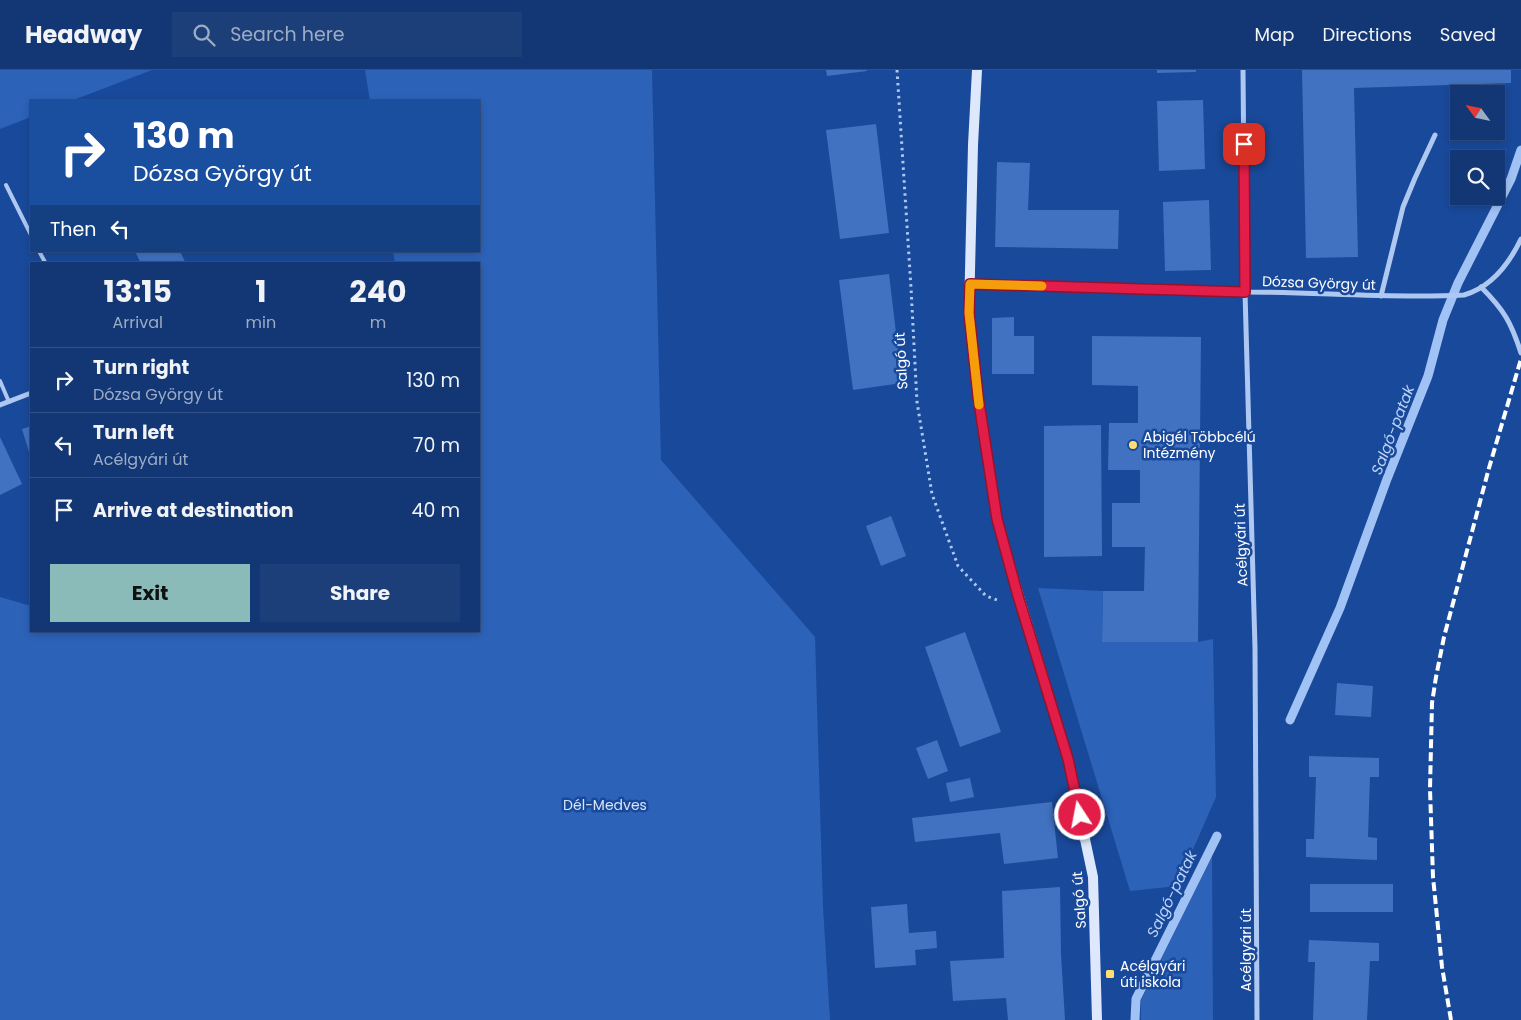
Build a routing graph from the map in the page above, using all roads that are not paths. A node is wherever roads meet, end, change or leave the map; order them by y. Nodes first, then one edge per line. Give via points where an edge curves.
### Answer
1 (977, 70) edge
2 (1243, 70) edge
3 (1435, 135) dead end
4 (6, 185) dead end
5 (30, 233) edge
6 (1521, 239) edge
7 (970, 284) junction
8 (1481, 287) junction
9 (1245, 292) junction
10 (1381, 296) junction
11 (1521, 352) edge
12 (0, 381) edge
13 (30, 393) edge
14 (10, 402) junction
15 (0, 405) edge
16 (1097, 1020) edge
17 (1258, 1020) edge

1 - 7 main road, Salgó út
2 - 9 street, Acélgyári út
3 - 10 street via 1403,207
4 - 5 lane
6 - 8 street, Dózsa György út via 1508,263
7 - 9 street, Dózsa György út
7 - 16 main road, Salgó út via 969,313 978,396 997,519 1068,759 1093,877
8 - 10 street, Dózsa György út via 1464,295
8 - 11 street via 1506,314
9 - 10 street, Dózsa György út
9 - 17 street, Acélgyári út via 1255,648
12 - 14 lane
13 - 14 street
14 - 15 street

